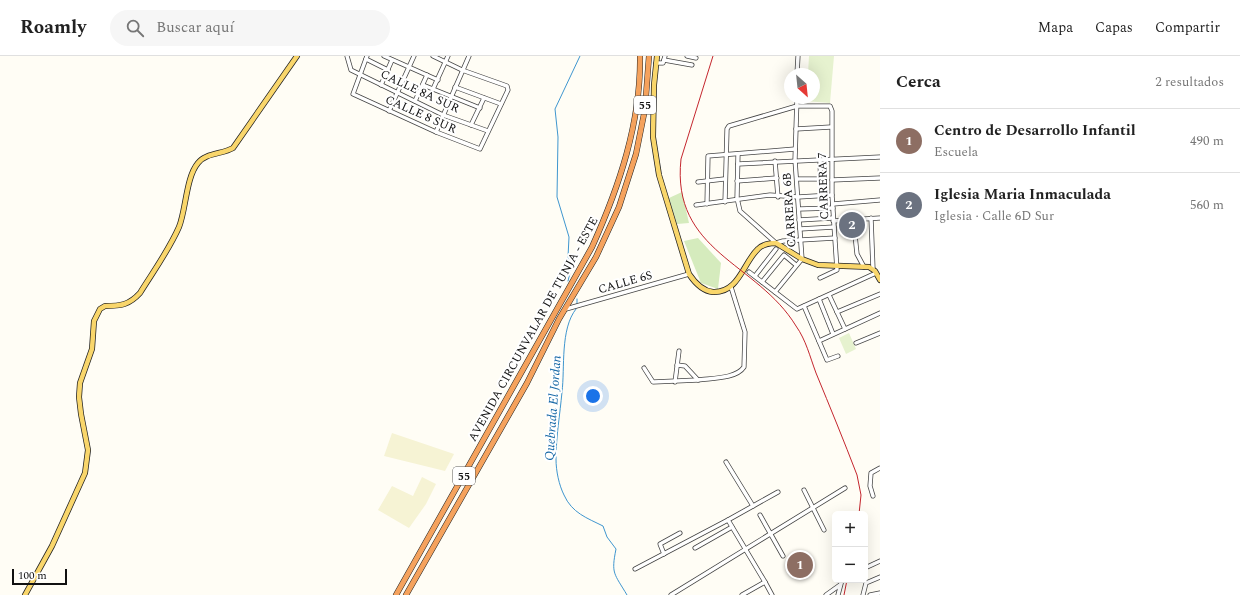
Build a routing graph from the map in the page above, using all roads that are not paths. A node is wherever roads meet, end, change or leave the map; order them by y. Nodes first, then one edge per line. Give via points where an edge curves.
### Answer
1 (297, 56) edge
2 (347, 56) edge
3 (384, 56) edge
4 (414, 56) edge
5 (433, 56) edge
6 (448, 56) edge
7 (469, 56) edge
8 (640, 56) edge
9 (649, 56) edge
10 (657, 56) edge
11 (687, 56) edge
12 (798, 56) edge
13 (367, 58) edge
14 (665, 58) edge
15 (696, 58) dead end
16 (392, 60) junction
17 (446, 62) junction
18 (656, 63) junction
19 (692, 65) dead end
20 (409, 68) junction
21 (798, 68) edge
22 (388, 70) junction
23 (462, 70) junction
24 (359, 74) junction
25 (427, 75) junction
26 (438, 80) junction
27 (381, 85) junction
28 (422, 85) junction
29 (455, 87) junction
30 (433, 90) junction
31 (398, 93) junction
32 (451, 97) junction
33 (484, 98) junction
34 (415, 101) junction
35 (501, 104) junction
36 (797, 106) junction
37 (480, 108) junction
38 (389, 111) junction
39 (443, 115) junction
40 (471, 125) junction
41 (831, 127) junction
42 (796, 129) junction
43 (436, 132) junction
44 (488, 132) junction
45 (795, 149) junction
46 (738, 154) junction
47 (725, 155) junction
48 (880, 157) edge
49 (832, 159) junction
50 (795, 160) junction
51 (820, 160) junction
52 (775, 162) junction
53 (738, 164) junction
54 (777, 178) junction
55 (880, 178) edge
56 (724, 179) junction
57 (797, 179) junction
58 (820, 179) junction
59 (832, 180) junction
60 (707, 181) junction
61 (737, 181) junction
62 (698, 182) dead end
63 (832, 195) junction
64 (778, 197) junction
65 (798, 197) junction
66 (821, 197) junction
67 (737, 198) junction
68 (880, 200) edge
69 (725, 202) junction
70 (707, 204) junction
71 (696, 205) dead end
72 (833, 206) junction
73 (799, 209) junction
74 (871, 218) junction
75 (880, 218) edge
76 (833, 219) junction
77 (800, 220) junction
78 (834, 228) junction
79 (800, 229) junction
80 (855, 235) dead end
81 (835, 238) junction
82 (801, 240) junction
83 (776, 243) junction
84 (776, 249) dead end
85 (802, 259) junction
86 (796, 265) junction
87 (837, 266) junction
88 (864, 267) junction
89 (880, 267) edge
90 (873, 269) junction
91 (749, 272) dead end
92 (878, 273) edge
93 (689, 274) junction
94 (755, 276) junction
95 (820, 278) dead end
96 (880, 280) edge
97 (762, 282) junction
98 (731, 286) junction
99 (775, 292) junction
100 (880, 294) edge
101 (829, 295) junction
102 (819, 300) junction
103 (804, 306) junction
104 (566, 309) junction
105 (837, 312) junction
106 (880, 313) edge
107 (845, 329) junction
108 (880, 333) edge
109 (833, 334) junction
110 (819, 341) junction
111 (856, 343) dead end
112 (679, 351) dead end
113 (838, 356) dead end
114 (677, 366) junction
115 (644, 368) dead end
116 (698, 380) junction
117 (675, 382) junction
118 (726, 462) dead end
119 (880, 468) edge
120 (845, 488) dead end
121 (804, 490) dead end
122 (778, 492) dead end
123 (873, 496) dead end
124 (752, 506) junction
125 (812, 508) junction
126 (760, 516) dead end
127 (728, 520) junction
128 (732, 527) junction
129 (824, 530) dead end
130 (680, 533) dead end
131 (770, 534) junction
132 (695, 548) dead end
133 (745, 549) junction
134 (664, 554) junction
135 (783, 556) dead end
136 (880, 561) edge
137 (868, 567) edge
138 (636, 569) dead end
139 (880, 577) edge
140 (765, 582) junction
141 (840, 585) joint
142 (880, 593) edge
143 (25, 595) edge
144 (396, 595) edge
145 (406, 595) edge
146 (671, 595) edge
147 (742, 595) edge
148 (772, 595) edge
149 (826, 595) edge
150 (838, 595) edge
151 (863, 595) edge
152 (870, 595) edge

1 - 143 main road via 233,148 206,157 198,163 192,175 179,227 140,293 124,306 105,306 96,314 92,349 80,383 79,397 88,450 86,473 52,546
2 - 24 street, CALLE 8A SUR via 350,70
3 - 16 street
4 - 20 street
5 - 17 street
6 - 17 street
7 - 23 street
8 - 144 highway, AVENIDA CIRCUNVALAR DE TUNJA - ESTE / 55 via 636,107 628,150 612,202 592,247
9 - 104 highway, AVENIDA CIRCUNVALAR DE TUNJA - ESTE / 55 via 642,124 636,154 619,207 596,257
10 - 18 main road
11 - 15 street
12 - 21 street
13 - 22 street
13 - 24 street
14 - 18 street via 662,64
14 - 19 street
16 - 20 street
16 - 22 street
17 - 23 street
17 - 26 street
18 - 93 main road via 653,130 659,175
20 - 25 street
20 - 31 street
22 - 27 street
23 - 29 street
23 - 35 street via 506,85 508,90
24 - 27 street, CALLE 8A SUR
24 - 38 street, CALLE 8 SUR via 354,95
25 - 26 street
25 - 28 street
26 - 30 street
27 - 31 street, CALLE 8A SUR
28 - 30 street
28 - 34 street
29 - 32 street
29 - 33 street
30 - 32 street
31 - 34 street, CALLE 8A SUR
31 - 38 street
32 - 37 street
32 - 39 street
33 - 35 street
33 - 37 street
34 - 39 street, CALLE 8A SUR
35 - 44 street
36 - 41 street, CARRERA 7 via 830,106
36 - 42 street, CARRERA 6B
36 - 47 street via 729,126
37 - 40 street
38 - 43 street, CALLE 8 SUR
39 - 40 street, CALLE 8A SUR
39 - 43 street
40 - 44 street, CALLE 8A SUR
41 - 42 street
41 - 49 street, CARRERA 7
42 - 45 street, CARRERA 6B
43 - 44 street, CALLE 8 SUR via 480,149
45 - 46 street
45 - 50 street, CARRERA 6B
46 - 47 street
46 - 53 street
47 - 56 street
47 - 60 street via 708,156
48 - 49 street
49 - 51 street
49 - 59 street, CARRERA 7
50 - 51 street
50 - 52 street
50 - 57 street, CARRERA 6B
51 - 58 street
52 - 53 street
52 - 54 street
53 - 61 street
54 - 61 street
54 - 64 street
55 - 59 street
56 - 60 street
56 - 69 street
57 - 58 street
57 - 65 street, CARRERA 6B
58 - 66 street
59 - 63 street, CARRERA 7
60 - 62 street
60 - 70 street
61 - 67 street
63 - 66 street
63 - 72 street, CARRERA 7
64 - 65 street
64 - 67 street via 770,195
65 - 66 street
65 - 73 street, CARRERA 6B
67 - 69 street
67 - 83 street via 740,211
68 - 72 street
69 - 70 street
70 - 71 street
72 - 73 street
72 - 76 street, CARRERA 7
73 - 77 street, CARRERA 6B
74 - 75 street
74 - 76 street
74 - 90 street
76 - 77 street
76 - 78 street, CARRERA 7
77 - 79 street, CARRERA 6B
78 - 79 street
78 - 81 street, CARRERA 7
79 - 82 street, CARRERA 6B
80 - 88 street via 857,254
81 - 82 street
81 - 87 street, CARRERA 7
82 - 83 street via 783,240
82 - 85 street, CARRERA 6B
83 - 85 main road
83 - 98 main road via 768,243 758,249
84 - 94 street
85 - 86 street
85 - 87 main road via 818,265
86 - 97 street via 784,255
86 - 99 street
87 - 88 main road
87 - 95 street via 837,270
88 - 90 main road
89 - 92 main road
90 - 92 main road
91 - 94 street
92 - 96 main road
92 - 101 street
93 - 98 main road via 698,286 710,292
93 - 104 street, CALLE 6S
94 - 97 street
97 - 99 street
98 - 116 street via 745,332 744,366 736,373
99 - 103 street via 797,309
100 - 105 street
101 - 102 street
101 - 105 street
102 - 103 street
102 - 109 street
103 - 110 street
104 - 145 highway, AVENIDA CIRCUNVALAR DE TUNJA - ESTE / 55 via 527,383
105 - 107 street
106 - 107 street
107 - 109 street
108 - 111 street via 859,344
109 - 110 street
110 - 113 street via 827,360
112 - 114 street
114 - 116 street via 685,366
114 - 117 street
115 - 117 street via 653,382
116 - 117 street
118 - 124 street
119 - 123 street via 871,473 870,486
120 - 125 street
121 - 125 street
122 - 124 street
124 - 127 street
125 - 129 street
125 - 131 street
126 - 131 street
127 - 128 street
127 - 134 street
128 - 132 street
128 - 133 street
130 - 134 street via 660,544
131 - 133 street
131 - 135 street
133 - 140 street
133 - 146 street
134 - 138 street
136 - 137 street
139 - 151 street via 866,583
140 - 147 street
140 - 148 street
141 - 149 street
141 - 150 street
142 - 152 street

